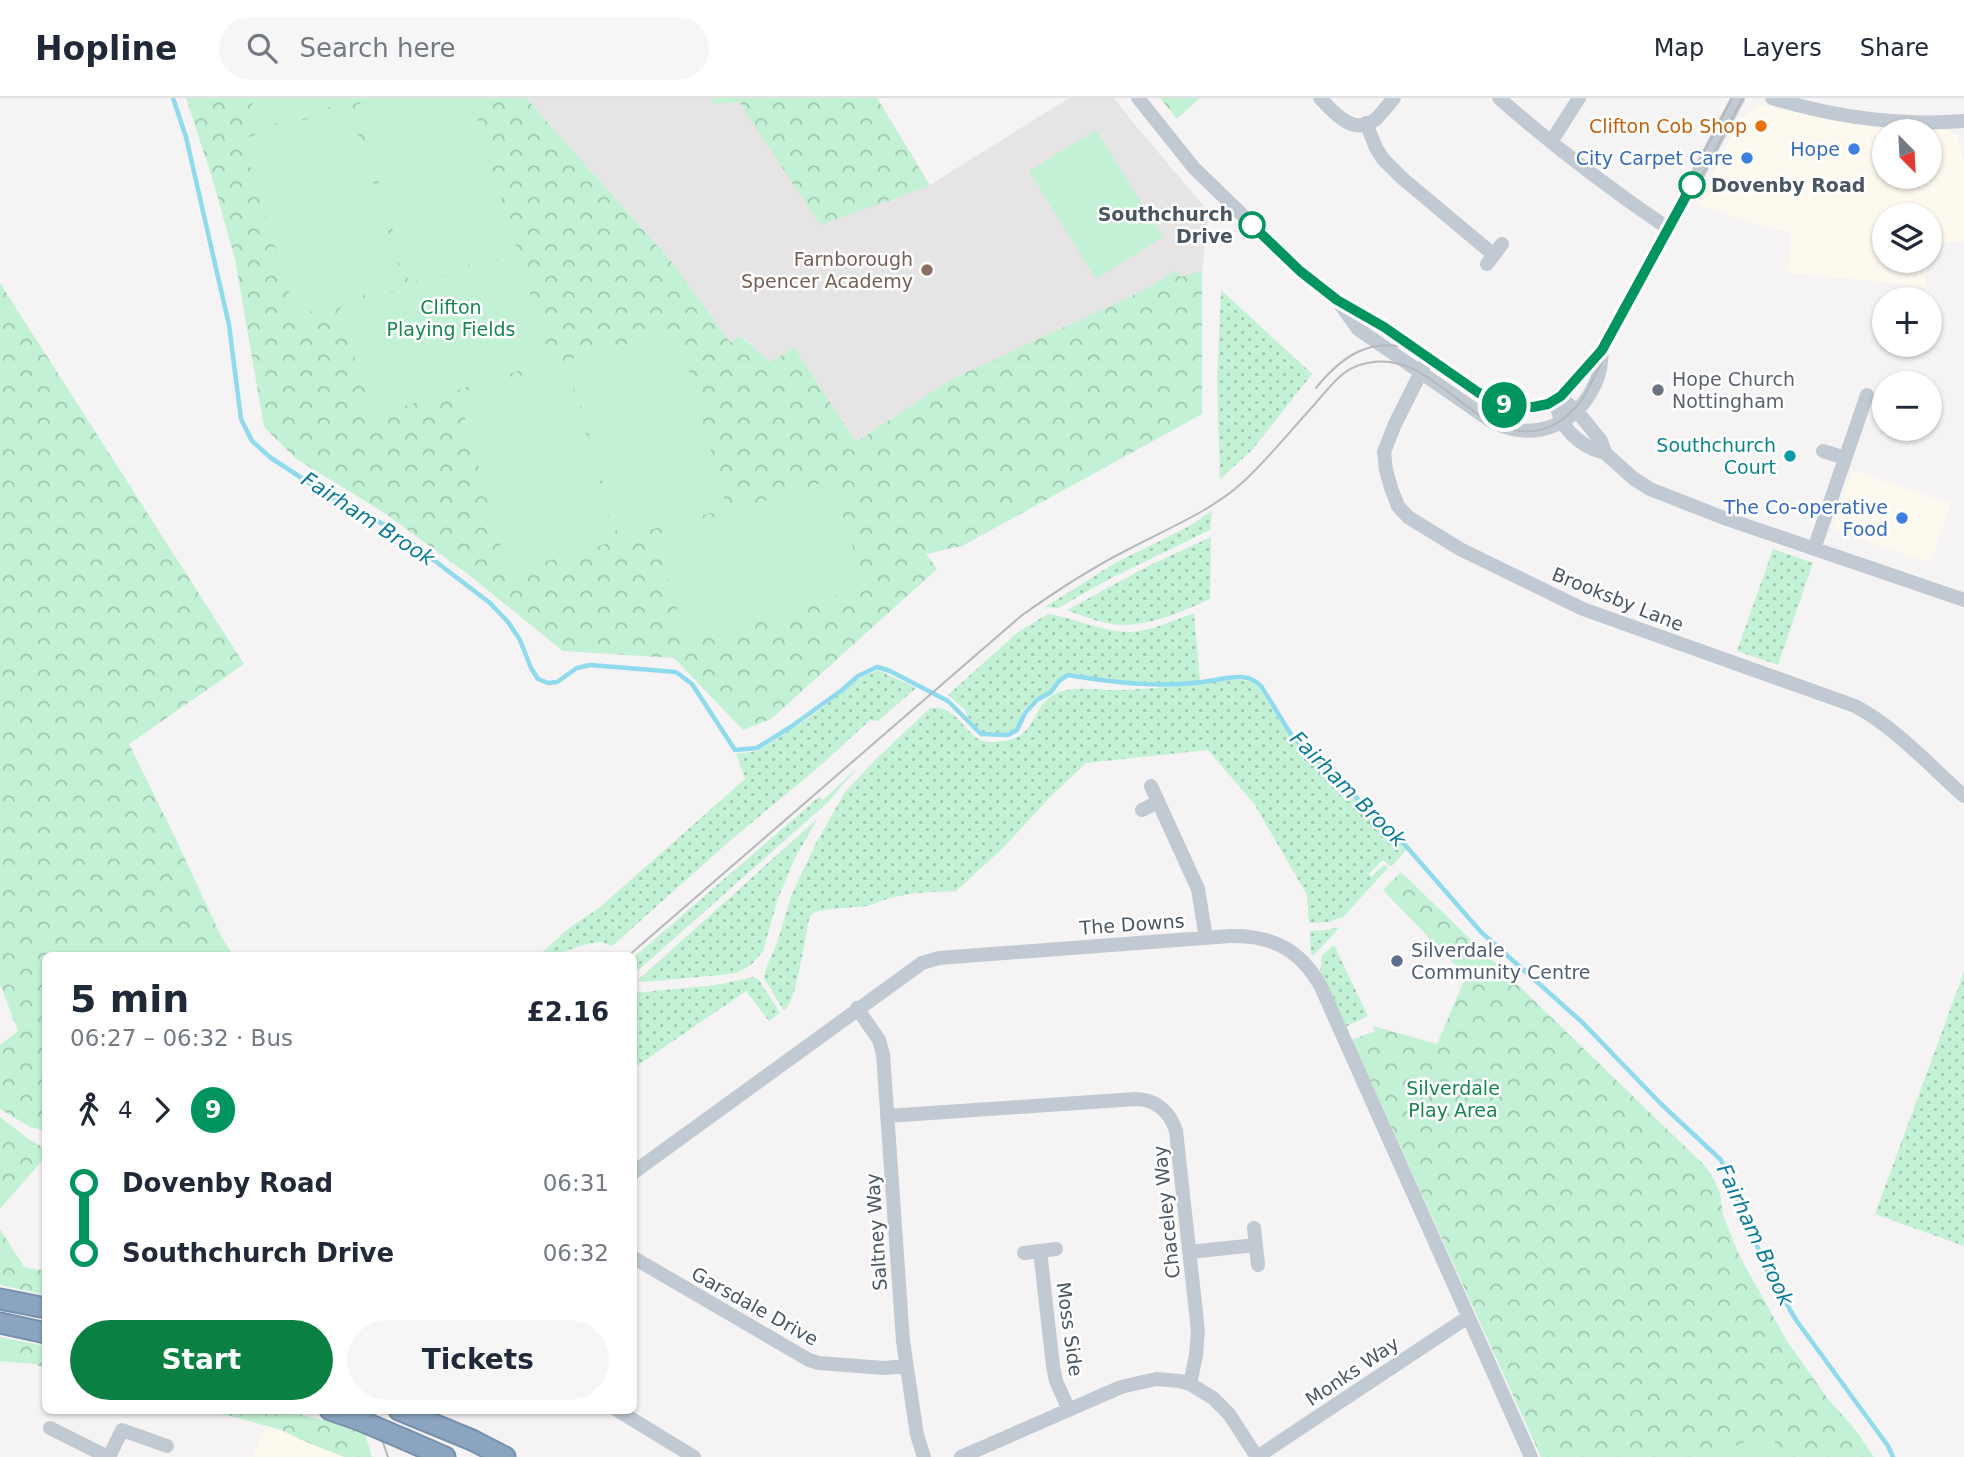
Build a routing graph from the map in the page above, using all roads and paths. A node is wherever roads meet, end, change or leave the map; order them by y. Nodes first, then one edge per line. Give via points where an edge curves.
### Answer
1 (1138, 98) edge
2 (1320, 98) edge
3 (1394, 98) edge
4 (1499, 98) edge
5 (1579, 98) edge
6 (1738, 98) edge
7 (1772, 98) edge
8 (1964, 121) edge
9 (1366, 123) junction
10 (1551, 142) junction
11 (1669, 229) junction
12 (1495, 255) dead end
13 (1337, 300) junction
14 (1602, 350) junction
15 (1428, 358) junction
16 (1421, 372) junction
17 (1867, 395) dead end
18 (1556, 400) junction
19 (1576, 410) junction
20 (1562, 422) junction
21 (1823, 451) dead end
22 (1605, 453) junction
23 (1845, 458) junction
24 (1814, 549) junction
25 (1964, 600) edge
26 (1151, 786) dead end
27 (1964, 796) edge
28 (1158, 802) junction
29 (1142, 810) dead end
30 (1206, 938) junction
31 (857, 1009) junction
32 (887, 1116) junction
33 (637, 1170) edge
34 (1254, 1228) dead end
35 (1256, 1245) junction
36 (1056, 1249) dead end
37 (1040, 1251) junction
38 (1189, 1252) junction
39 (1024, 1253) dead end
40 (637, 1260) edge
41 (1258, 1265) dead end
42 (0, 1299) edge
43 (42, 1307) edge
44 (1468, 1317) junction
45 (0, 1323) edge
46 (42, 1332) edge
47 (906, 1366) junction
48 (1190, 1384) junction
49 (1069, 1410) junction
50 (342, 1414) edge
51 (409, 1414) edge
52 (624, 1414) edge
53 (60, 1428) dead end
54 (167, 1446) dead end
55 (1529, 1452) edge
56 (966, 1456) edge
57 (108, 1457) edge
58 (445, 1457) edge
59 (505, 1457) edge
60 (694, 1457) edge
61 (924, 1457) edge
62 (1257, 1457) edge
63 (1513, 1457) edge

1 - 13 street via 1194,168 1282,254
2 - 9 street via 1344,121
3 - 9 street
4 - 10 street
5 - 10 street
6 - 11 street
7 - 8 street via 1856,117
9 - 12 street via 1383,159
10 - 11 street
11 - 14 street
13 - 15 street
13 - 16 street via 1358,330
14 - 18 street
14 - 19 street via 1598,376
15 - 16 street, Brooksby Lane
15 - 18 street via 1495,402 1533,407
16 - 20 street via 1502,426 1540,430
16 - 27 street, Brooksby Lane via 1384,452 1391,488 1408,517 1460,549 1583,609 1855,706 1892,731
17 - 23 street
18 - 19 street
18 - 20 street
19 - 20 street
19 - 22 street
20 - 22 street via 1580,443
21 - 23 street
22 - 24 street via 1650,489
23 - 24 street
24 - 25 street
26 - 28 street
28 - 29 street
28 - 30 street via 1198,889
30 - 31 street, The Downs via 929,960
30 - 44 street, The Downs via 1267,940 1300,958 1315,976
31 - 32 street, Saltney Way via 881,1046
31 - 33 street, The Downs
32 - 38 street, Chaceley Way via 1135,1099 1154,1102 1176,1131
32 - 47 street, Saltney Way
34 - 35 street
35 - 38 street
35 - 41 street
36 - 37 street
37 - 39 street
37 - 49 street, Moss Side via 1053,1366
38 - 48 street, Chaceley Way via 1198,1331
40 - 47 street, Garsdale Drive via 809,1360
42 - 43 highway
44 - 55 street, The Downs
44 - 62 street, Monks Way
45 - 46 highway
47 - 61 street, Saltney Way
48 - 49 street via 1143,1381
48 - 62 street via 1222,1406
49 - 56 street
50 - 58 highway, bridge
51 - 59 highway
52 - 60 street
53 - 57 street
54 - 57 street via 122,1430
55 - 63 street

